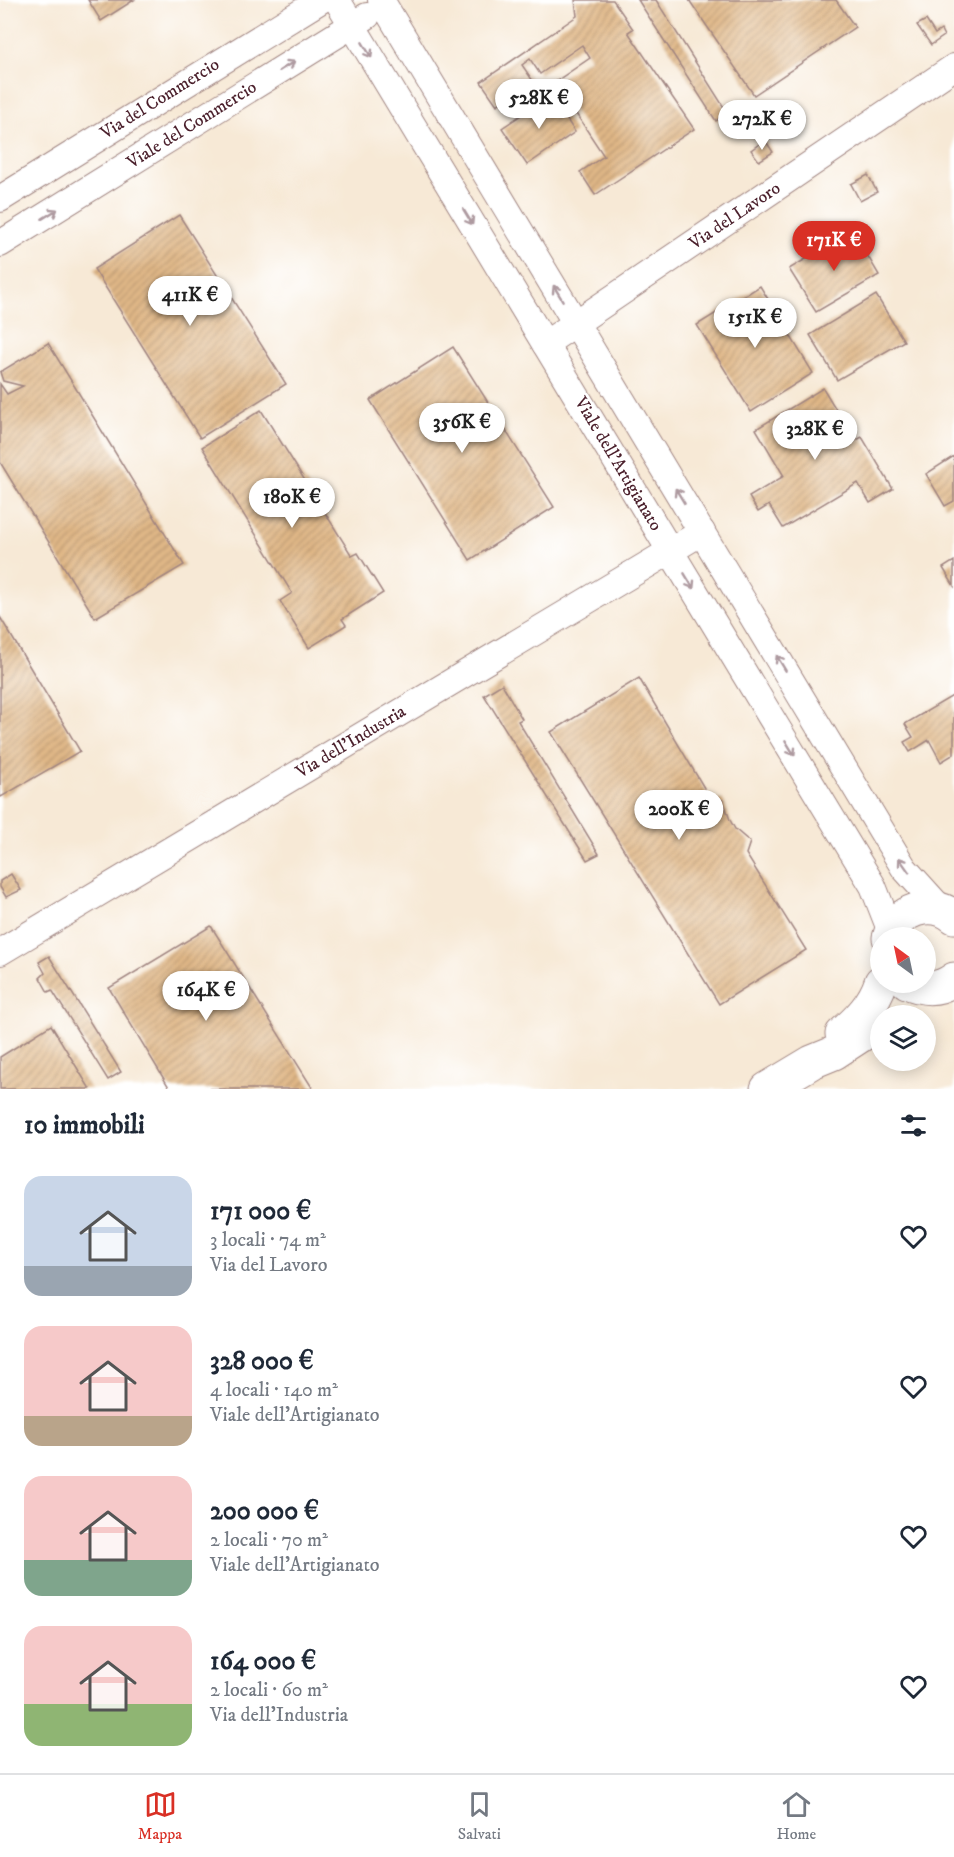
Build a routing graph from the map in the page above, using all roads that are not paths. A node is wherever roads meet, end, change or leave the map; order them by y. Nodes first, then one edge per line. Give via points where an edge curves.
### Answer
1 (321, 0) edge
2 (337, 0) edge
3 (383, 2) edge
4 (352, 26) junction
5 (954, 66) edge
6 (0, 199) edge
7 (0, 244) edge
8 (576, 324) junction
9 (545, 344) junction
10 (702, 532) junction
11 (670, 550) junction
12 (948, 913) edge
13 (887, 927) edge
14 (895, 927) edge
15 (0, 952) edge
16 (877, 993) edge
17 (919, 993) edge
18 (904, 1005) edge
19 (870, 1030) edge
20 (812, 1062) junction
21 (767, 1089) edge

1 - 6 street, Via del Commercio
2 - 4 street, Viale dell'Artigianato
3 - 4 street, Viale del Commercio
8 -> 3 street, Viale dell'Artigianato
7 -> 4 street, Viale del Commercio
4 -> 9 street, Viale dell'Artigianato
5 - 8 street, Via del Lavoro
8 - 9 street, Via del Lavoro
10 -> 8 street, Viale dell'Artigianato
9 - 11 street, Viale dell'Artigianato
10 - 11 street, Via dell'Industria
12 -> 10 street, Viale dell'Artigianato via 904,868
11 -> 13 street, Viale dell'Artigianato via 873,886
11 - 15 street, Via dell'Industria
12 - 14 street via 924,907 910,911
16 - 20 street via 863,1015
17 - 18 street
19 - 20 street
20 - 21 street

